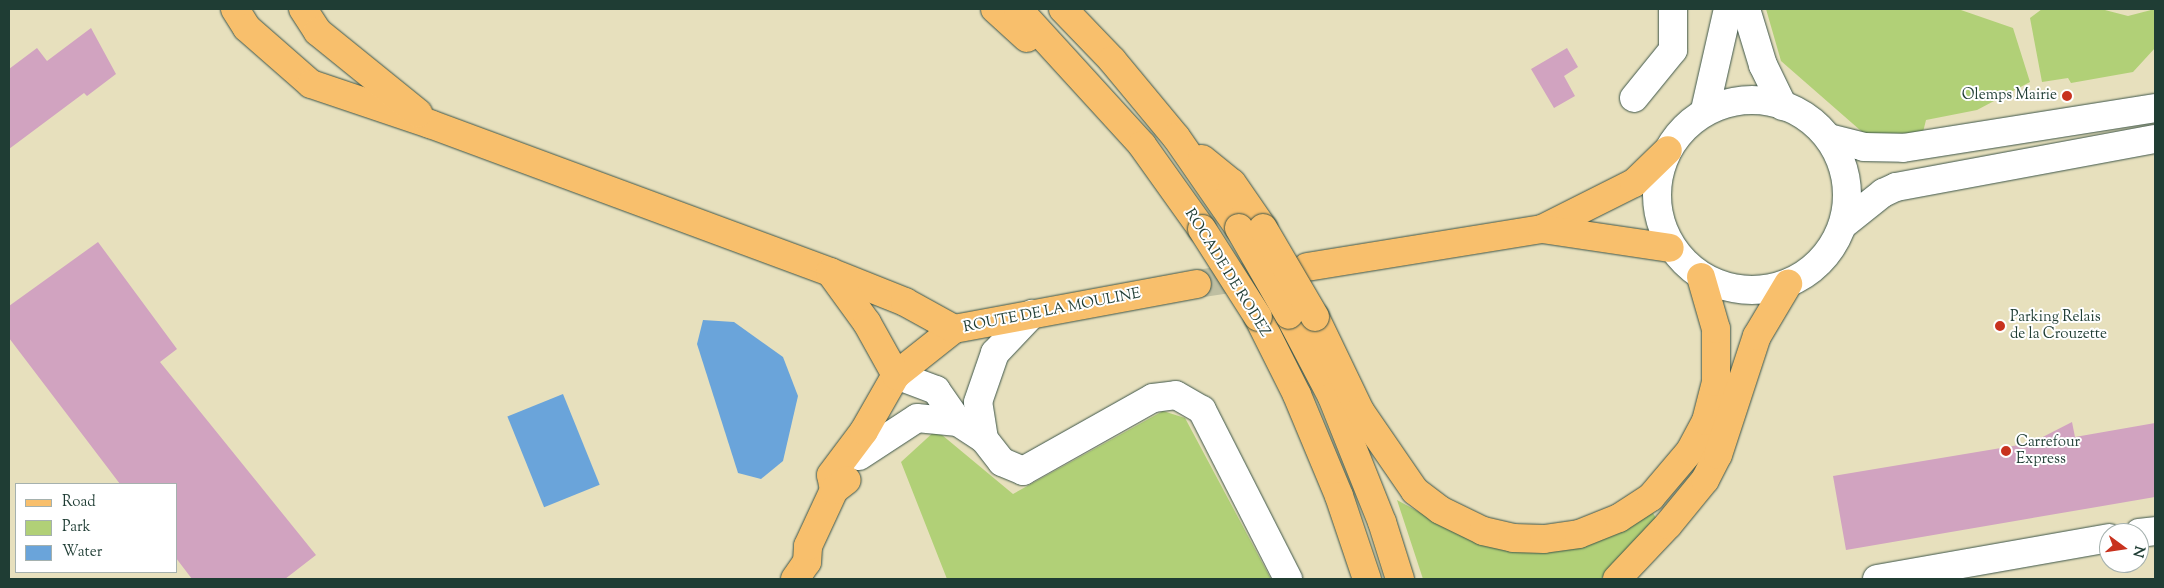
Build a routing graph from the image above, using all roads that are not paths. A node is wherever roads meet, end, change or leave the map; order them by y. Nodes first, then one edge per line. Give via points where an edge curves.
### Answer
1 (235, 9) edge
2 (303, 9) edge
3 (995, 9) edge
4 (1018, 9) edge
5 (1063, 9) edge
6 (1673, 9) edge
7 (1728, 9) edge
8 (1746, 9) edge
9 (1096, 91) junction
10 (1634, 98) dead end
11 (1783, 106) junction
12 (2155, 108) edge
13 (1705, 110) junction
14 (430, 124) junction
15 (1829, 138) junction
16 (2155, 140) edge
17 (1668, 150) junction
18 (1844, 224) junction
19 (1542, 229) junction
20 (1670, 248) junction
21 (1306, 267) tunnel mouth
22 (830, 272) junction
23 (1701, 277) junction
24 (1197, 284) tunnel mouth
25 (1788, 284) junction
26 (1032, 314) junction
27 (1302, 316) junction
28 (954, 329) junction
29 (896, 375) junction
30 (958, 422) junction
31 (984, 439) junction
32 (861, 443) junction
33 (2099, 540) edge
34 (808, 546) junction
35 (784, 579) edge
36 (795, 579) edge
37 (1288, 579) edge
38 (1367, 579) edge
39 (1400, 579) edge
40 (1617, 579) edge
41 (1877, 579) edge

1 - 14 main road via 247,28 311,84
2 - 14 main road via 318,32
3 - 9 main road via 1036,47
4 - 9 main road, ROCADE DE RODEZ
5 - 27 main road, ROCADE DE RODEZ, bridge via 1112,60 1251,228
6 - 10 street via 1673,50
7 - 13 street
8 - 11 street via 1763,65
9 - 38 main road, ROCADE DE RODEZ, bridge via 1142,145 1202,229 1258,317 1339,496
11 - 13 street via 1761,100 1738,101
11 - 15 street via 1808,119
12 - 15 street via 1903,148 1864,147
13 - 17 street via 1688,124
14 - 22 main road
15 - 18 street via 1844,168 1847,201
16 - 18 street via 1896,188 1883,193
17 - 19 main road via 1634,183
17 - 20 street via 1658,177 1656,200
18 - 25 street via 1820,262
19 - 20 main road
19 - 21 main road
20 - 23 street
22 - 28 main road via 905,302
22 - 29 main road via 867,323
23 - 25 street via 1742,290
23 - 27 main road via 1716,329 1716,382 1706,420 1690,451 1656,492 1618,518 1580,534 1544,539 1513,538 1483,531 1440,510 1415,491 1360,411
24 - 26 main road, ROUTE DE LA MOULINE
25 - 40 main road via 1757,336 1718,455 1705,480 1668,526
26 - 28 main road, ROUTE DE LA MOULINE
26 - 31 street via 995,353 978,402
27 - 39 main road, ROCADE DE RODEZ via 1313,357 1356,452
28 - 29 main road, ROUTE DE LA MOULINE
29 - 30 street via 936,390
29 - 32 main road, ROUTE DE LA MOULINE
30 - 31 street
30 - 32 street via 917,418
31 - 37 street via 1002,462 1023,471 1153,398 1176,395 1202,410
32 - 34 main road, ROUTE DE LA MOULINE via 847,480 834,490
33 - 41 street
34 - 35 main road, ROUTE DE LA MOULINE via 790,556
34 - 36 main road, ROUTE DE LA MOULINE via 807,562

